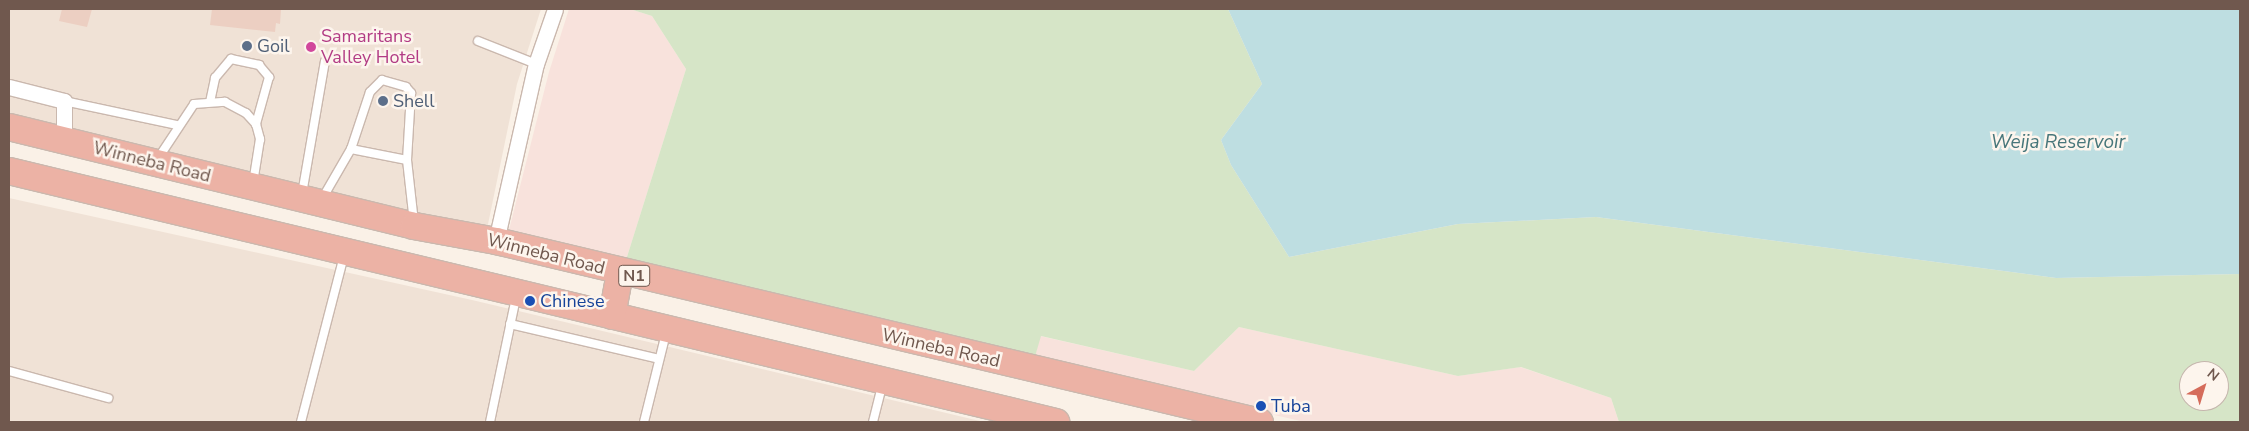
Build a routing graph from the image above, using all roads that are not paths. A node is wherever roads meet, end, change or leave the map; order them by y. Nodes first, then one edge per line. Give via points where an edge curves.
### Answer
1 (555, 9) edge
2 (478, 41) dead end
3 (325, 60) dead end
4 (536, 64) junction
5 (9, 87) edge
6 (64, 101) junction
7 (210, 102) junction
8 (256, 124) junction
9 (177, 125) junction
10 (9, 127) edge
11 (64, 140) junction
12 (351, 149) junction
13 (407, 160) junction
14 (155, 163) junction
15 (9, 171) edge
16 (252, 187) junction
17 (310, 201) junction
18 (414, 226) junction
19 (496, 241) junction
20 (345, 252) junction
21 (620, 273) junction
22 (517, 293) junction
23 (612, 316) junction
24 (510, 324) junction
25 (667, 329) junction
26 (659, 359) junction
27 (9, 371) edge
28 (883, 381) junction
29 (108, 398) dead end
30 (301, 422) edge
31 (490, 422) edge
32 (644, 422) edge
33 (873, 422) edge
34 (1056, 422) edge
35 (1260, 422) edge

1 - 4 street
2 - 4 lane
3 - 17 lane
4 - 19 street
5 - 6 street
6 - 9 lane
6 - 11 street
7 - 8 lane via 225,102 246,113
7 - 8 lane via 215,78 231,59 259,65 269,77
7 - 9 lane via 194,104
8 - 16 lane via 260,139
9 - 14 lane
10 - 11 highway, Winneba Road / N1
11 - 14 highway, Winneba Road / N1
12 - 13 lane
12 - 13 lane via 370,92 382,80 406,87 410,93
12 - 17 lane
13 - 18 lane
14 - 16 highway, Winneba Road / N1
15 - 20 highway
16 - 17 highway, Winneba Road / N1
17 - 18 highway, Winneba Road / N1
18 - 19 highway, Winneba Road / N1
19 - 21 highway, Winneba Road / N1
20 - 22 highway
20 - 30 lane
21 - 23 highway
21 - 35 highway, Winneba Road / N1
22 - 23 highway
22 - 24 lane
23 - 25 highway
24 - 26 lane
24 - 31 lane
25 - 26 lane
25 - 28 highway
26 - 32 lane
27 - 29 lane
28 - 33 lane
28 - 34 highway

